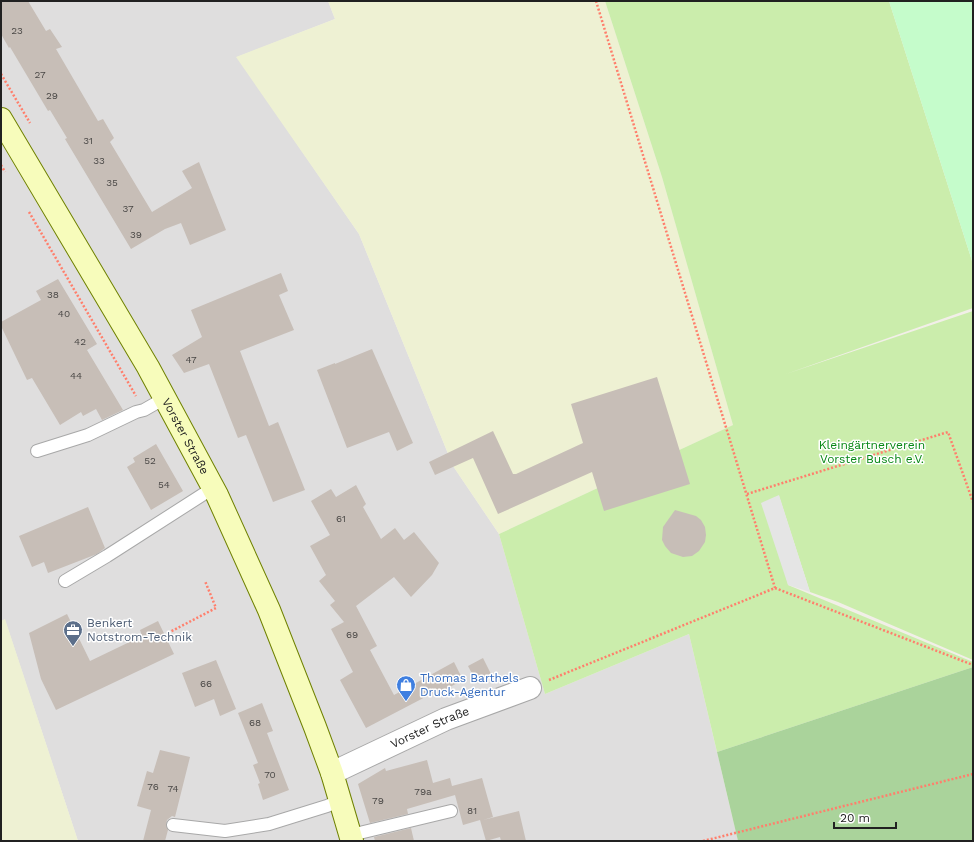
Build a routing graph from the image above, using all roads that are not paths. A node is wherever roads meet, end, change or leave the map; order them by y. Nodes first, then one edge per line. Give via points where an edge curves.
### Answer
1 (1, 119) edge
2 (165, 398) junction
3 (37, 451) dead end
4 (214, 488) junction
5 (65, 581) dead end
6 (530, 688) road end
7 (332, 773) junction
8 (340, 800) junction
9 (451, 811) dead end
10 (173, 825) dead end
11 (352, 838) edge

1 - 2 main road, Vorster Straße
2 - 3 lane via 88,435
2 - 4 main road, Vorster Straße
4 - 5 lane
4 - 7 main road, Vorster Straße via 269,610
6 - 7 street, Vorster Straße via 446,719
7 - 8 main road, Vorster Straße
8 - 10 lane via 269,824 225,831
8 - 11 main road, Vorster Straße
9 - 11 lane

